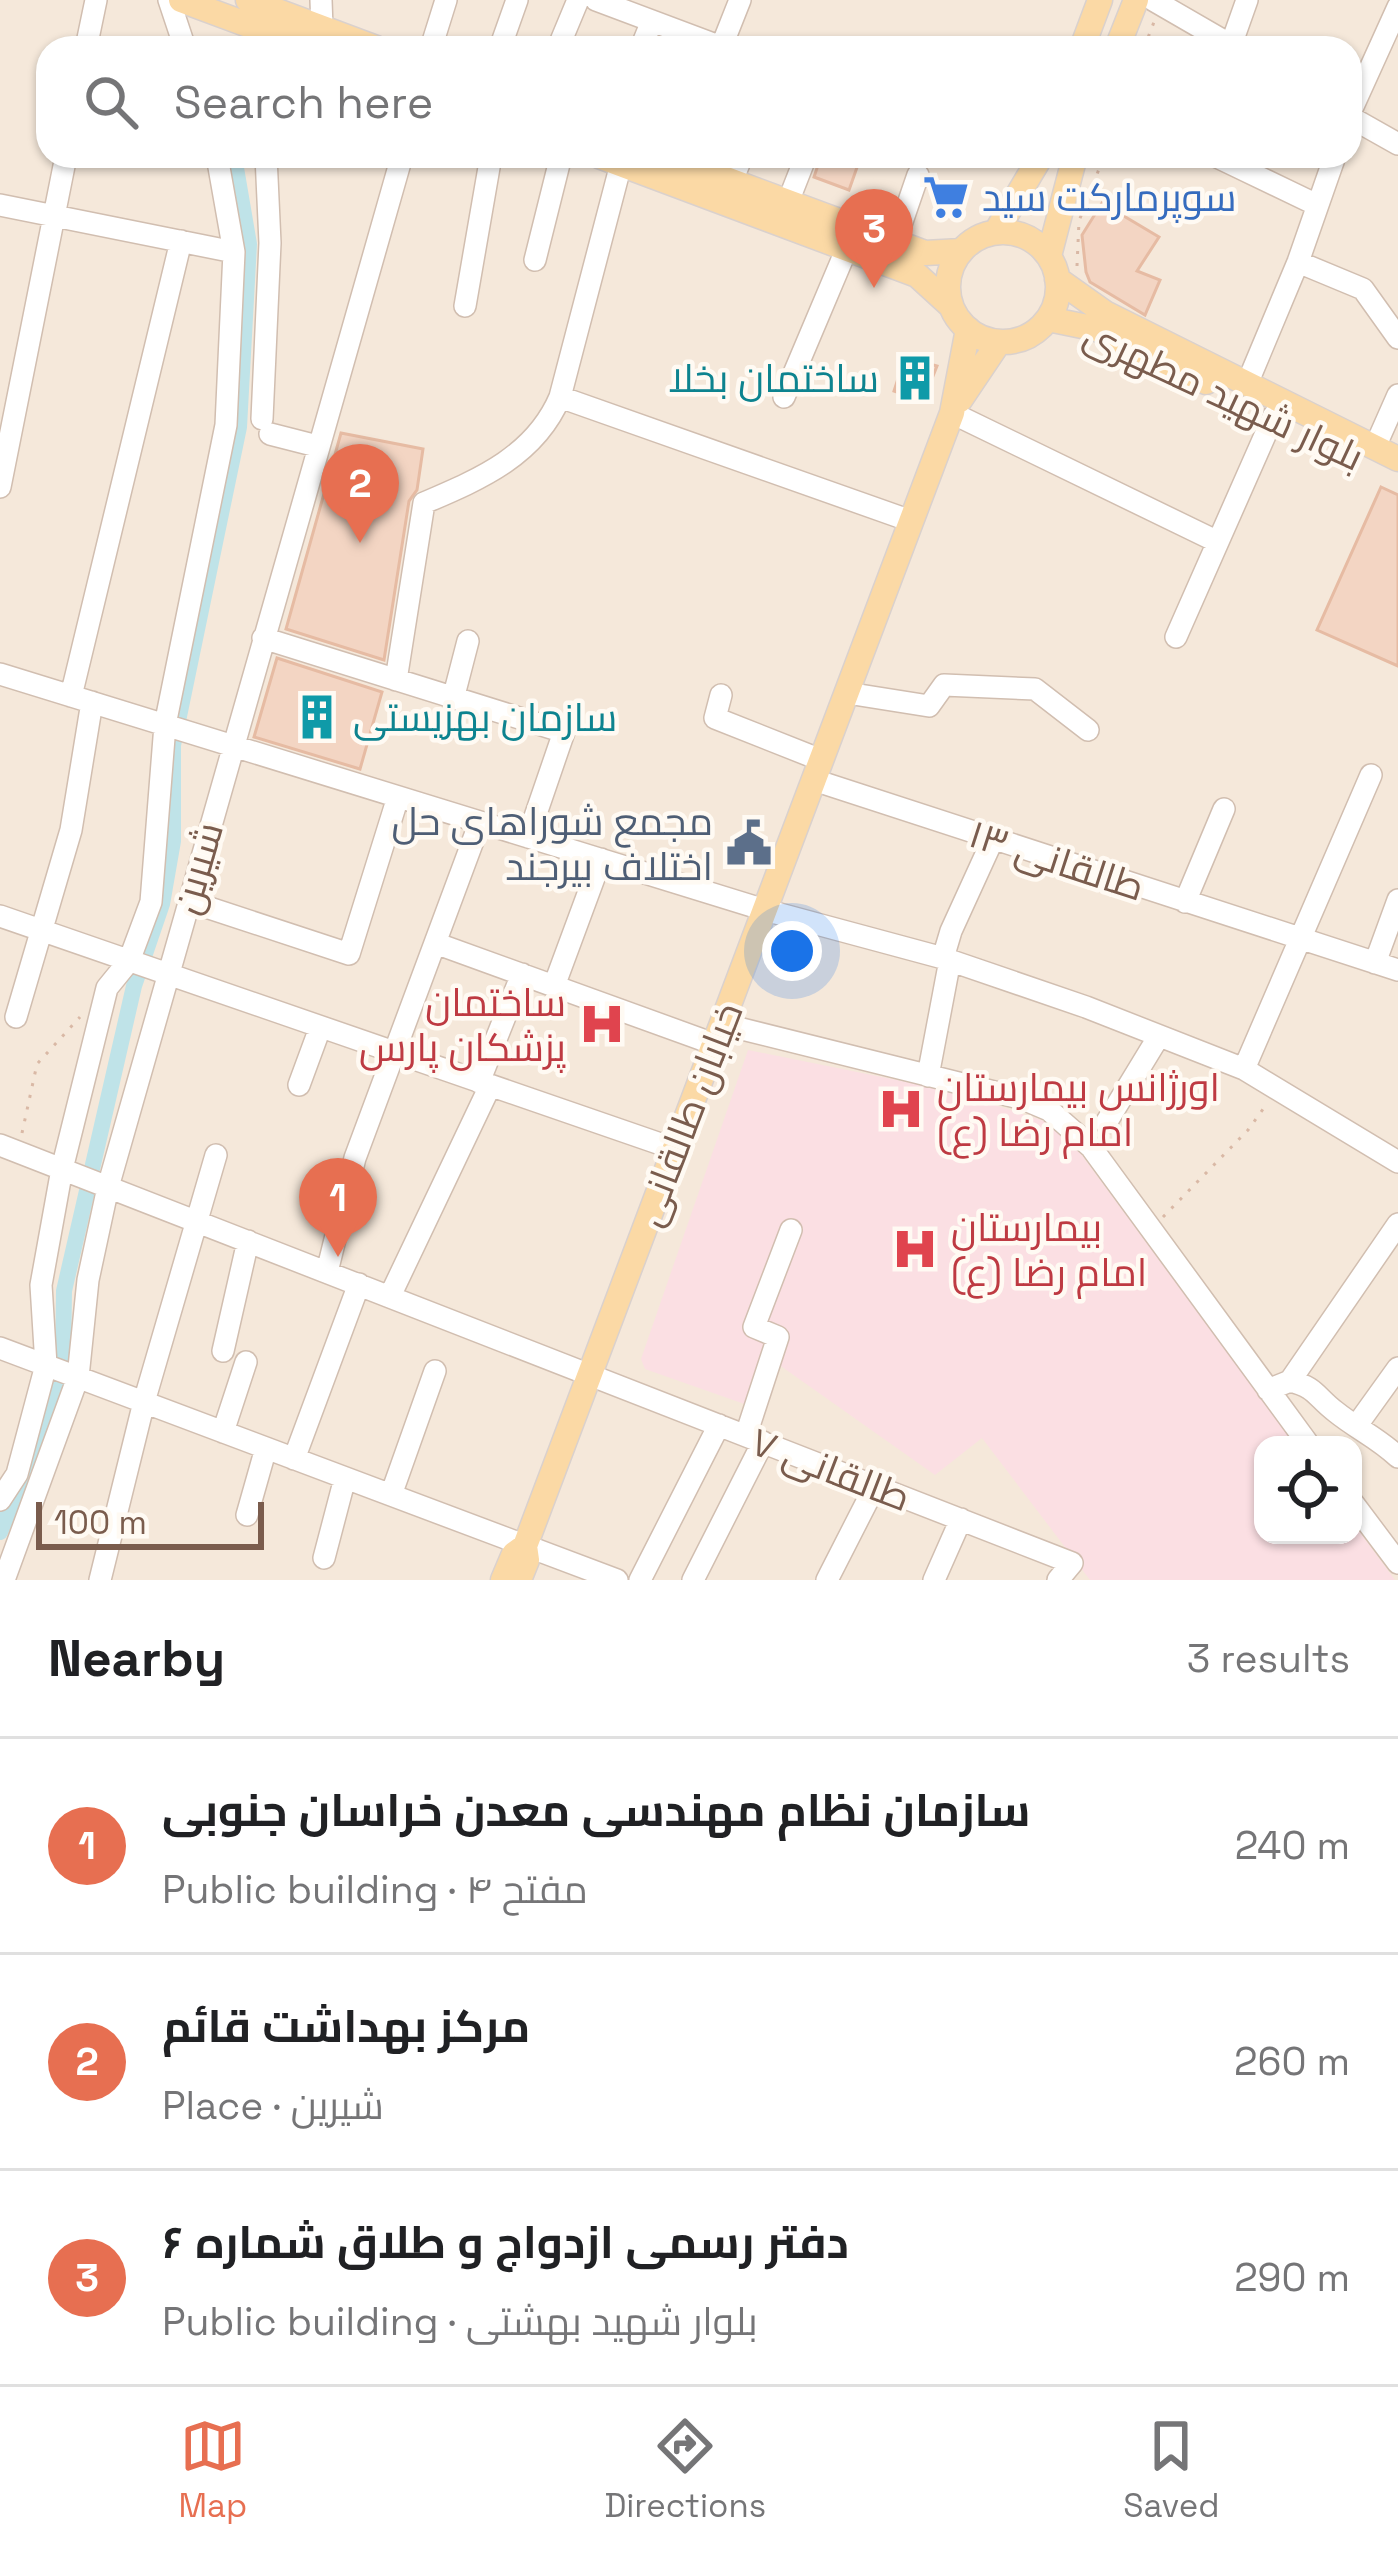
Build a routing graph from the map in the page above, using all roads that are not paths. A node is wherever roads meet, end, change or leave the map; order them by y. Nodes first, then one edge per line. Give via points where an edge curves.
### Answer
1 (96, 0) edge
2 (169, 0) edge
3 (181, 0) edge
4 (248, 0) edge
5 (321, 0) edge
6 (446, 0) edge
7 (517, 0) edge
8 (578, 0) edge
9 (596, 0) edge
10 (740, 0) edge
11 (1100, 0) edge
12 (1247, 0) edge
13 (1150, 2) edge
14 (1398, 7) edge
15 (652, 21) junction
16 (88, 36) edge
17 (181, 36) edge
18 (254, 36) edge
19 (312, 36) edge
20 (316, 36) edge
21 (435, 36) edge
22 (504, 36) edge
23 (563, 36) edge
24 (645, 36) edge
25 (691, 36) edge
26 (726, 36) edge
27 (1086, 36) edge
28 (1126, 36) edge
29 (1212, 36) edge
30 (1236, 36) edge
31 (1362, 88) edge
32 (1362, 122) edge
33 (1398, 144) edge
34 (64, 168) edge
35 (219, 168) edge
36 (267, 168) edge
37 (398, 168) edge
38 (489, 168) edge
39 (558, 168) edge
40 (608, 168) edge
41 (632, 168) edge
42 (699, 168) edge
43 (737, 168) edge
44 (801, 168) edge
45 (1035, 168) edge
46 (1073, 168) edge
47 (1240, 168) edge
48 (1331, 168) edge
49 (918, 176) dead end
50 (732, 181) junction
51 (788, 202) junction
52 (0, 205) edge
53 (1318, 206) junction
54 (55, 215) junction
55 (996, 232) junction
56 (182, 241) junction
57 (895, 242) junction
58 (847, 248) junction
59 (961, 251) junction
60 (234, 252) junction
61 (535, 260) dead end
62 (1298, 262) junction
63 (1061, 275) junction
64 (465, 306) dead end
65 (951, 306) junction
66 (1048, 319) junction
67 (968, 329) junction
68 (1398, 338) edge
69 (999, 342) junction
70 (1247, 384) junction
71 (1398, 395) edge
72 (560, 397) junction
73 (784, 398) dead end
74 (952, 412) junction
75 (1274, 416) junction
76 (317, 446) junction
77 (1386, 453) edge
78 (1398, 476) edge
79 (0, 487) edge
80 (911, 521) junction
81 (1218, 542) junction
82 (262, 638) junction
83 (1176, 638) dead end
84 (468, 641) dead end
85 (0, 674) edge
86 (396, 680) junction
87 (847, 693) junction
88 (721, 695) dead end
89 (82, 699) junction
90 (453, 699) junction
91 (165, 724) junction
92 (1088, 730) dead end
93 (232, 745) junction
94 (818, 770) junction
95 (1371, 775) dead end
96 (398, 797) junction
97 (1224, 808) dead end
98 (480, 822) junction
99 (528, 837) junction
100 (993, 839) junction
101 (601, 860) junction
102 (1398, 900) edge
103 (188, 901) junction
104 (1185, 902) junction
105 (765, 910) junction
106 (0, 916) edge
107 (40, 929) junction
108 (1300, 940) junction
109 (435, 943) junction
110 (947, 959) junction
111 (128, 962) junction
112 (1375, 963) junction
113 (1398, 970) edge
114 (166, 974) junction
115 (522, 974) junction
116 (554, 986) junction
117 (16, 1017) dead end
118 (320, 1028) junction
119 (718, 1034) junction
120 (1159, 1036) junction
121 (394, 1053) junction
122 (1244, 1069) junction
123 (928, 1076) junction
124 (485, 1084) junction
125 (299, 1085) dead end
126 (1106, 1123) dead end
127 (9, 1149) edge
128 (674, 1149) junction
129 (216, 1155) dead end
130 (1398, 1162) edge
131 (62, 1169) junction
132 (108, 1187) junction
133 (197, 1221) junction
134 (1398, 1224) edge
135 (791, 1230) dead end
136 (248, 1241) junction
137 (327, 1272) junction
138 (359, 1284) junction
139 (390, 1296) junction
140 (0, 1348) edge
141 (223, 1352) dead end
142 (247, 1362) dead end
143 (46, 1365) junction
144 (1398, 1368) edge
145 (435, 1371) dead end
146 (590, 1374) junction
147 (78, 1377) junction
148 (1279, 1385) junction
149 (144, 1402) junction
150 (718, 1424) junction
151 (1357, 1425) junction
152 (223, 1432) junction
153 (1305, 1436) edge
154 (754, 1438) junction
155 (266, 1448) junction
156 (1398, 1457) edge
157 (295, 1459) junction
158 (345, 1478) junction
159 (875, 1486) junction
160 (391, 1495) junction
161 (0, 1500) edge
162 (247, 1515) dead end
163 (1362, 1515) edge
164 (961, 1520) junction
165 (525, 1546) junction
166 (324, 1558) dead end
167 (1398, 1563) edge
168 (1065, 1572) edge
169 (4, 1580) edge
170 (100, 1580) edge
171 (503, 1580) edge
172 (519, 1580) edge
173 (617, 1580) edge
174 (640, 1580) edge
175 (693, 1580) edge
176 (827, 1580) edge
177 (934, 1580) edge

1 - 16 street
2 - 17 street
3 - 18 main road
4 - 19 main road
5 - 20 street
6 - 21 street
7 - 22 street
8 - 23 street
9 - 15 street
10 - 26 street
11 - 27 main road
12 - 30 street
13 - 28 main road
13 - 29 street
14 - 31 street
15 - 24 street
15 - 25 street
32 - 33 street
34 - 54 street
35 - 60 street
36 - 76 street via 266,426
37 - 76 street, شیرین
38 - 64 street
39 - 61 street
40 - 72 street
41 - 58 main road
42 - 50 main road
43 - 50 street
44 - 51 street
45 - 55 main road
46 - 63 main road
47 - 53 street
48 - 53 street
49 - 57 street
50 - 51 main road
51 - 57 main road
52 - 54 street
53 - 62 street
54 - 56 street
54 - 79 street
55 - 59 main road
55 - 63 main road via 1026,236
56 - 60 street
56 - 89 street via 126,469
57 - 59 main road via 925,254
58 - 65 main road via 916,275
58 - 73 street
59 - 65 main road via 949,277
60 - 91 street via 226,425
62 - 68 street via 1364,289
62 - 70 street
63 - 66 main road
63 - 70 main road, بلوار شهید مطهری via 1105,313
65 - 67 main road
66 - 69 main road via 1026,337
66 - 75 main road, بلوار شهید مطهری via 1097,329
67 - 69 main road
67 - 74 main road
69 - 74 main road
70 - 77 main road, بلوار شهید مطهری
71 - 77 street
72 - 80 street
72 - 86 street via 527,448 424,503
74 - 80 main road, خیابان طالقانی
74 - 81 street
75 - 78 main road, بلوار شهید مطهری
75 - 81 street
76 - 82 street, شیرین
80 - 87 main road, خیابان طالقانی
81 - 83 street
82 - 86 street
82 - 93 street, شیرین
84 - 90 street
85 - 89 street
86 - 90 street
87 - 92 street via 928,706 944,685 1035,689
87 - 94 main road, خیابان طالقانی
88 - 94 street, طالقانی ۱۳ via 715,718
89 - 91 street
89 - 107 street via 71,830
90 - 99 street via 564,732
91 - 93 street
91 - 111 street via 151,902
93 - 96 street
93 - 103 street, شیرین
94 - 100 street, طالقانی ۱۳
94 - 105 main road, خیابان طالقانی
95 - 108 street
96 - 98 street
96 - 103 street via 349,954
97 - 104 street
98 - 99 street
98 - 109 street
99 - 101 street
100 - 104 street, طالقانی ۱۳
100 - 110 street via 951,931
101 - 105 street
101 - 116 street
102 - 112 street
103 - 114 street, شیرین
104 - 108 street, طالقانی ۱۳
105 - 110 street
105 - 119 main road, خیابان طالقانی
106 - 107 street
107 - 111 street
107 - 117 street
108 - 112 street, طالقانی ۱۳
108 - 122 street
109 - 115 street
109 - 121 street
110 - 120 street
110 - 123 street
111 - 114 street
111 - 131 street via 107,988
112 - 113 street, طالقانی ۱۳
114 - 118 street
114 - 132 street, شیرین
115 - 116 street
115 - 124 street
116 - 119 street
118 - 121 street
118 - 125 street
119 - 123 street
119 - 128 main road, خیابان طالقانی
120 - 122 street
120 - 126 street
121 - 124 street
121 - 137 street
122 - 130 street
123 - 148 street via 1049,1110 1091,1147
124 - 128 street
124 - 139 street
127 - 131 street, طالقانی ۷
128 - 146 main road, خیابان طالقانی
129 - 133 street
131 - 132 street, طالقانی ۷
131 - 143 street via 40,1285
132 - 133 street, طالقانی ۷
132 - 147 street, شیرین
133 - 136 street, طالقانی ۷
133 - 149 street
134 - 148 street
135 - 154 street via 754,1327 778,1337
136 - 137 street, طالقانی ۷
136 - 141 street
137 - 138 street, طالقانی ۷
138 - 139 street, طالقانی ۷
138 - 157 street
139 - 146 street, طالقانی ۷
140 - 143 street
142 - 152 street
143 - 147 street
143 - 161 street via 17,1474
144 - 151 street
145 - 160 street
146 - 150 street, طالقانی ۷
146 - 165 main road, خیابان طالقانی
147 - 149 street
147 - 169 street, شیرین
148 - 151 street via 1309,1385
148 - 153 street
149 - 152 street
149 - 170 street
150 - 154 street, طالقانی ۷
150 - 174 street
151 - 156 street
152 - 155 street
154 - 159 street, طالقانی ۷
154 - 175 street
155 - 157 street
155 - 162 street
157 - 158 street
158 - 160 street
158 - 166 street
159 - 164 street, طالقانی ۷
159 - 176 street
160 - 165 street
163 - 167 street
164 - 168 street, طالقانی ۷
164 - 177 street
165 - 171 main road
165 - 172 main road
165 - 173 street

